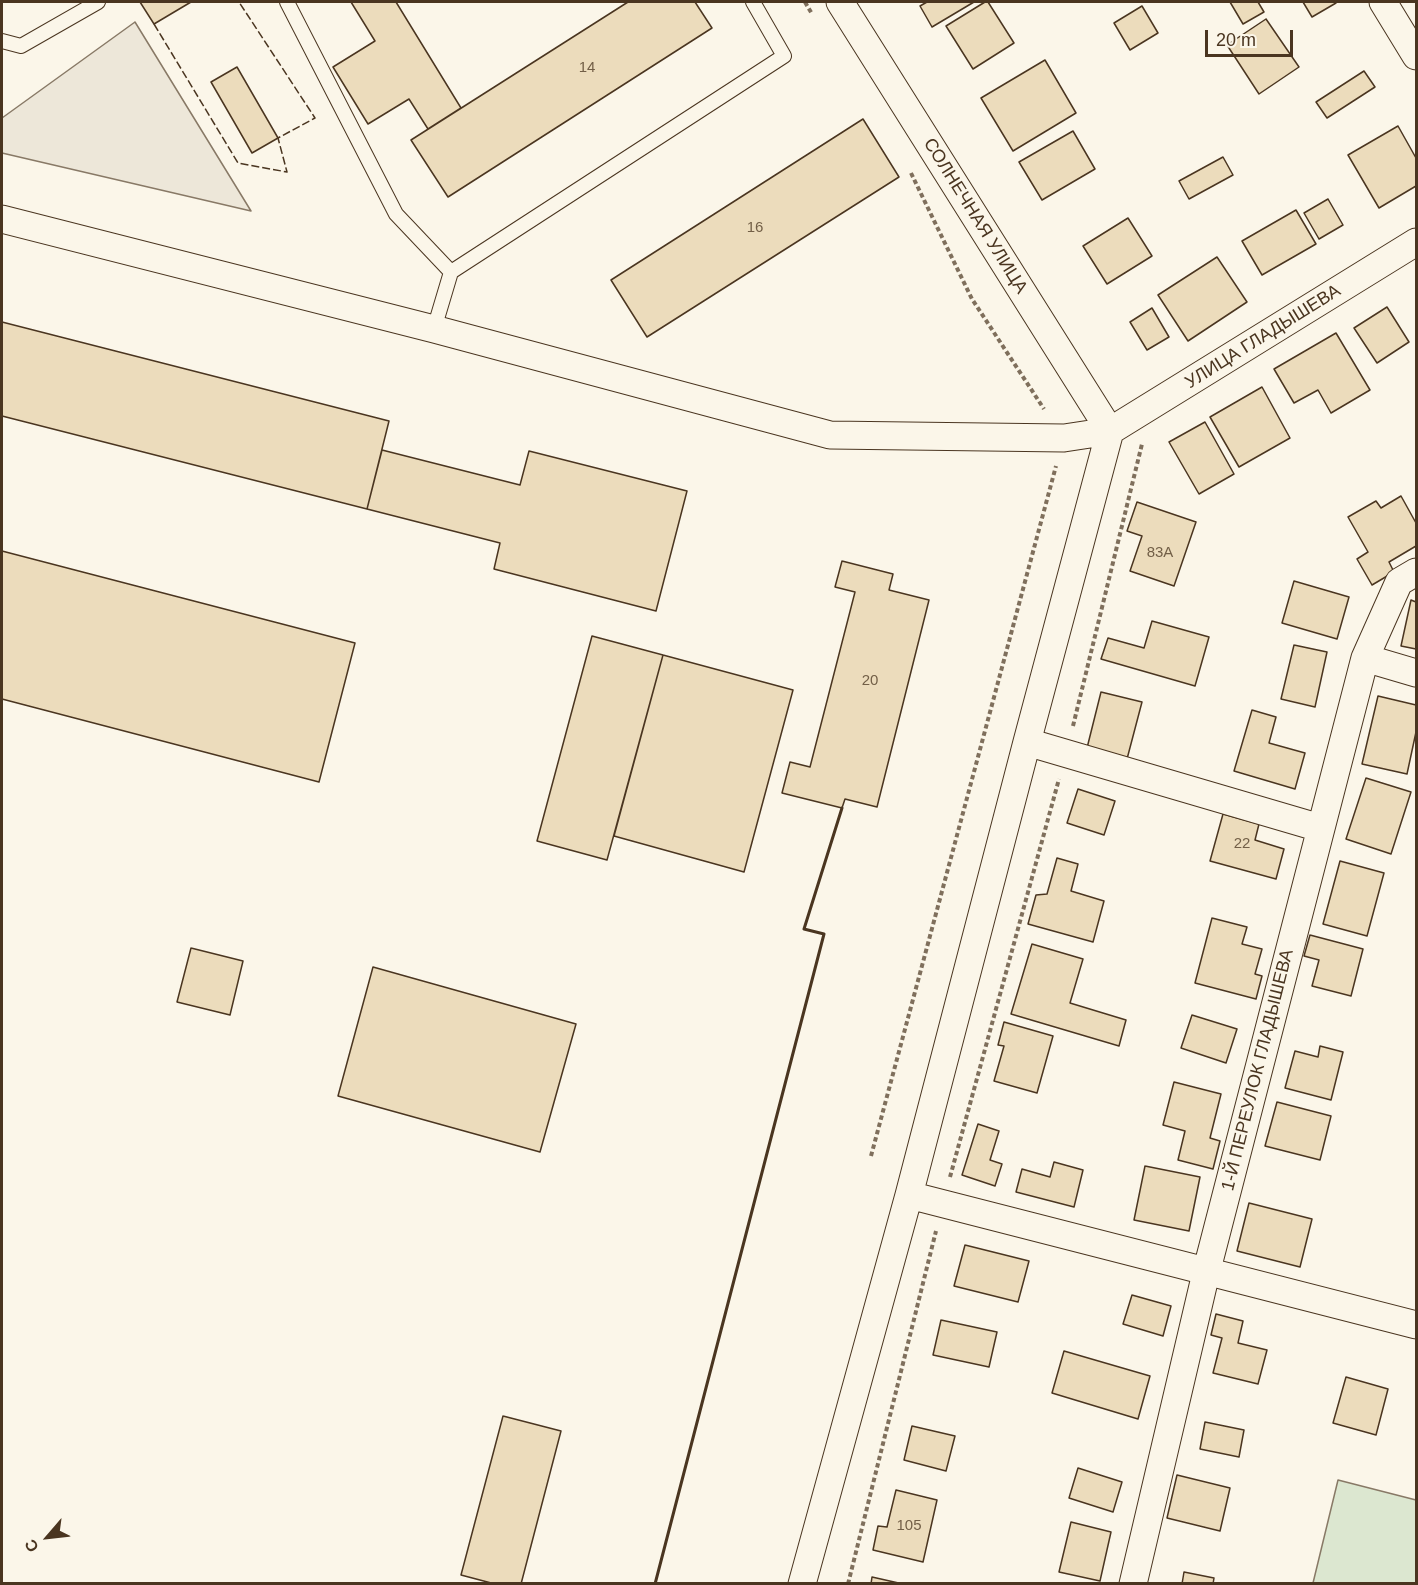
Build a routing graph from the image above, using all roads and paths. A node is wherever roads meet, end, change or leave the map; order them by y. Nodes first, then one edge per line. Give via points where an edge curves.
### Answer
1 (98, 2) edge
2 (287, 2) edge
3 (753, 2) edge
4 (805, 2) edge
5 (840, 2) edge
6 (1383, 2) edge
7 (817, 21) dead end
8 (2, 41) edge
9 (1416, 56) edge
10 (910, 169) dead end
11 (2, 219) edge
12 (1416, 242) edge
13 (451, 272) junction
14 (434, 329) junction
15 (1151, 406) junction
16 (1110, 431) junction
17 (1064, 438) junction
18 (1416, 572) edge
19 (1365, 657) junction
20 (1416, 673) edge
21 (1027, 742) junction
22 (1066, 753) junction
23 (1320, 828) junction
24 (871, 1156) dead end
25 (909, 1195) junction
26 (943, 1205) junction
27 (1206, 1273) junction
28 (1416, 1325) edge
29 (802, 1584) edge
30 (848, 1584) edge
31 (1133, 1584) edge

1 - 8 lane via 21,46
2 - 13 lane via 396,214
3 - 13 lane via 784,56
4 - 7 path
5 - 16 street, СОЛНЕЧНАЯ УЛИЦА
6 - 9 street
10 - 17 path via 972,299
11 - 14 street
12 - 15 street, УЛИЦА ГЛАДЫШЕВА
13 - 14 lane
14 - 17 street via 830,435
15 - 16 street, УЛИЦА ГЛАДЫШЕВА
15 - 22 path
16 - 17 street
16 - 21 street
17 - 24 path
18 - 19 street, 1-Й ПЕРЕУЛОК ГЛАДЫШЕВА via 1400,582
19 - 20 street
19 - 23 street, 1-Й ПЕРЕУЛОК ГЛАДЫШЕВА
21 - 22 street
21 - 25 street
22 - 23 street
22 - 26 path
23 - 27 street, 1-Й ПЕРЕУЛОК ГЛАДЫШЕВА
25 - 26 street
25 - 29 street
26 - 27 street
26 - 30 path
27 - 28 street
27 - 31 street, 1-Й ПЕРЕУЛОК ГЛАДЫШЕВА

